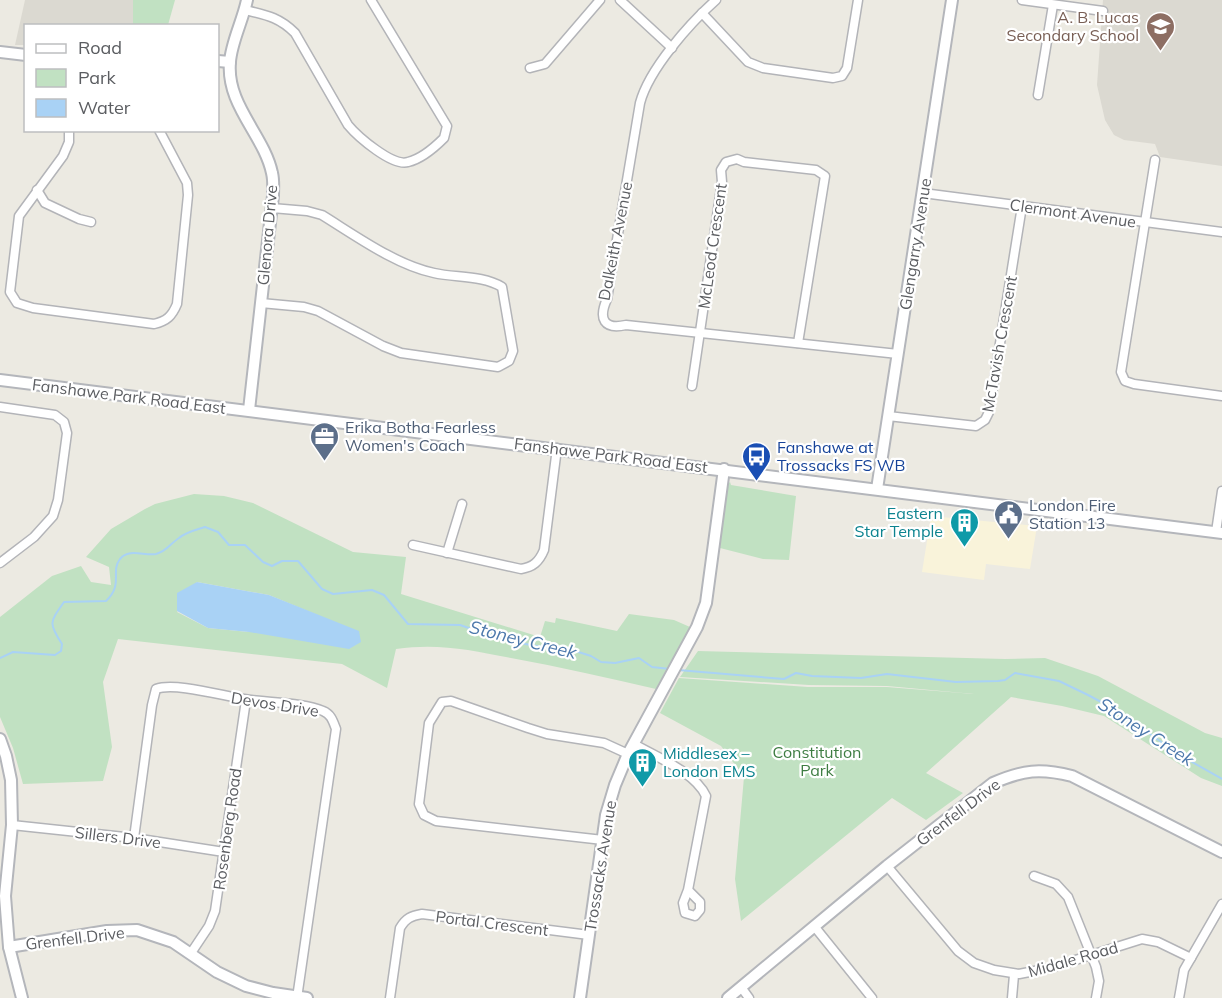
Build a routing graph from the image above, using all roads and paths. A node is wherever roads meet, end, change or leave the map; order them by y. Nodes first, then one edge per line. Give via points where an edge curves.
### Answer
1 (371, 0) edge
2 (600, 0) edge
3 (620, 0) edge
4 (716, 0) edge
5 (858, 0) edge
6 (952, 0) edge
7 (1022, 0) edge
8 (246, 5) edge
9 (1053, 5) junction
10 (1103, 11) dead end
11 (702, 13) junction
12 (672, 48) junction
13 (0, 52) edge
14 (24, 55) edge
15 (219, 61) edge
16 (230, 62) junction
17 (530, 68) dead end
18 (1038, 95) dead end
19 (69, 132) edge
20 (160, 132) edge
21 (1155, 160) dead end
22 (38, 190) junction
23 (923, 193) junction
24 (1022, 206) junction
25 (272, 208) junction
26 (91, 222) dead end
27 (1146, 222) junction
28 (1222, 232) edge
29 (261, 303) junction
30 (700, 333) junction
31 (798, 343) junction
32 (898, 354) junction
33 (0, 380) edge
34 (692, 386) dead end
35 (1222, 396) edge
36 (0, 407) edge
37 (249, 410) junction
38 (888, 416) junction
39 (557, 448) junction
40 (724, 469) junction
41 (878, 489) junction
42 (1222, 491) edge
43 (462, 504) dead end
44 (1219, 532) edge
45 (413, 545) dead end
46 (447, 553) junction
47 (0, 563) edge
48 (246, 700) junction
49 (0, 739) edge
50 (631, 749) junction
51 (12, 825) junction
52 (134, 838) junction
53 (603, 840) junction
54 (224, 852) junction
55 (1222, 852) edge
56 (887, 866) junction
57 (1034, 876) dead end
58 (688, 890) dead end
59 (1222, 904) edge
60 (814, 926) junction
61 (589, 935) junction
62 (9, 947) junction
63 (191, 953) junction
64 (1092, 954) junction
65 (1191, 958) junction
66 (1014, 975) junction
67 (741, 987) junction
68 (22, 998) edge
69 (300, 998) edge
70 (390, 998) edge
71 (580, 998) edge
72 (728, 998) edge
73 (750, 998) edge
74 (872, 998) edge
75 (1012, 998) edge
76 (1096, 998) edge
77 (1179, 998) edge

1 - 8 street via 447,126 444,138 409,162 402,163 358,137 295,33 284,22
2 - 17 street via 545,64
3 - 12 street
4 - 11 street, Dalkeith Avenue
5 - 11 street via 847,68 842,76 833,78 763,68 748,62
6 - 23 street, Glengarry Avenue
7 - 9 street
8 - 16 street, Glenora Drive
9 - 10 street
9 - 18 street
11 - 12 street, Dalkeith Avenue
12 - 30 street, Dalkeith Avenue via 644,87 602,316 615,327
13 - 14 street
15 - 16 street
16 - 25 street, Glenora Drive via 237,100 273,175
19 - 22 street via 63,156
20 - 22 street via 187,183 188,195 177,304 173,315 164,322 154,324 17,303 10,292 16,228 19,216
21 - 27 street
22 - 26 street via 45,203
23 - 24 street, Clermont Avenue
23 - 32 street, Glengarry Avenue
24 - 27 street, Clermont Avenue
24 - 38 street, McTavish Crescent via 986,420 976,426
25 - 29 street, Glenora Drive
25 - 29 street via 322,215 405,263 502,287 513,351 509,361 498,367 401,353 318,311
27 - 28 street, Clermont Avenue
27 - 35 street via 1121,372 1125,381 1134,384
29 - 37 street, Glenora Drive
30 - 31 street, Dalkeith Avenue
30 - 31 street, McLeod Crescent via 721,170 726,162 736,159 816,170 825,177
30 - 34 street, McLeod Crescent
31 - 32 street, Dalkeith Avenue
32 - 38 street, Glengarry Avenue
33 - 37 street, Fanshawe Park Road East
36 - 47 street via 55,415 64,422 67,433 58,500 52,516 34,537
37 - 39 street, Fanshawe Park Road East
38 - 41 street, Glengarry Avenue
39 - 40 street, Fanshawe Park Road East
39 - 46 street via 540,560 521,569
40 - 41 street, Fanshawe Park Road East
40 - 50 street, Trossacks Avenue via 706,603 683,655
41 - 44 street, Fanshawe Park Road East
42 - 44 street
43 - 46 street
45 - 46 street
48 - 52 street, Devos Drive via 182,688 156,689
48 - 54 street, Rosenberg Road
48 - 69 street, Devos Drive via 320,709 333,720 336,729
49 - 51 street via 11,780
50 - 53 street, Trossacks Avenue via 612,795
50 - 53 street via 547,734 452,701 442,702 429,723 419,804 424,815 436,821
50 - 58 street via 693,778 706,796
51 - 52 street, Sillers Drive
51 - 62 street via 5,896
52 - 54 street, Sillers Drive
53 - 61 street, Trossacks Avenue
54 - 63 street, Rosenberg Road via 215,912
55 - 56 street, Grenfell Drive via 1072,776 1033,770 993,783
56 - 60 street, Grenfell Drive
56 - 66 street, Midale Road via 958,951 974,963
57 - 64 street via 1056,884 1068,897
59 - 65 street
60 - 67 street, Grenfell Drive
60 - 74 street
61 - 70 street, Portal Crescent via 422,914 411,916 400,928
61 - 71 street, Trossacks Avenue
62 - 63 street, Grenfell Drive via 137,930 173,942
62 - 68 street
63 - 69 street, Grenfell Drive via 236,982
64 - 65 street, Midale Road via 1142,939
64 - 66 street, Midale Road
64 - 76 street via 1099,981
65 - 77 street via 1184,970
66 - 75 street
67 - 72 street, Grenfell Drive
67 - 73 street

